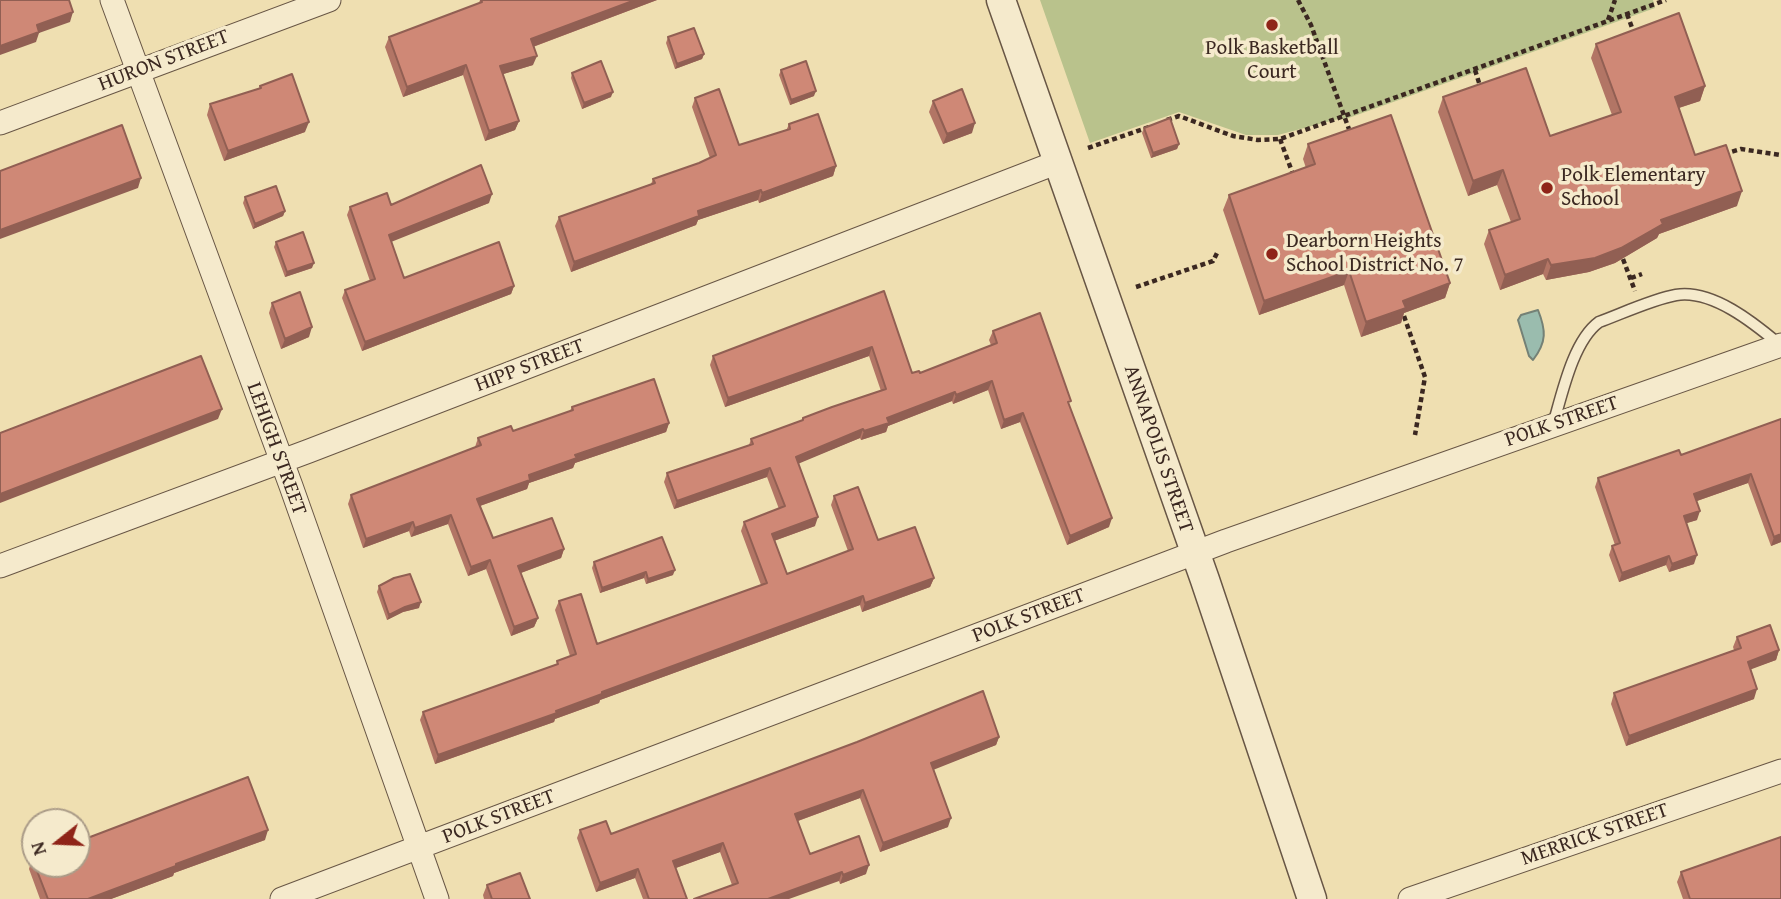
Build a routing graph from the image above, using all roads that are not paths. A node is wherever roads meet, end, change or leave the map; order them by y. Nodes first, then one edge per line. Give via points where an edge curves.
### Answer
1 (112, 0) edge
2 (329, 0) edge
3 (1001, 0) edge
4 (137, 71) junction
5 (0, 123) edge
6 (1058, 162) junction
7 (1780, 345) edge
8 (1553, 425) junction
9 (281, 461) junction
10 (1195, 553) junction
11 (0, 566) edge
12 (1781, 771) edge
13 (418, 847) junction
14 (282, 899) edge
15 (437, 899) edge
16 (1312, 899) edge
17 (1410, 899) edge

1 - 4 street, LEHIGH STREET
2 - 4 street, HURON STREET
3 - 6 street, ANNAPOLIS STREET
4 - 5 street, HURON STREET
4 - 9 street, LEHIGH STREET
6 - 9 street, HIPP STREET
6 - 10 street, ANNAPOLIS STREET
7 - 8 street, POLK STREET
7 - 8 lane via 1748,318 1698,295 1675,295 1588,330
8 - 10 street, POLK STREET
9 - 11 street, HIPP STREET
9 - 13 street, LEHIGH STREET
10 - 13 street, POLK STREET
10 - 16 street, ANNAPOLIS STREET
12 - 17 street, MERRICK STREET
13 - 14 street, POLK STREET
13 - 15 street, LEHIGH STREET

